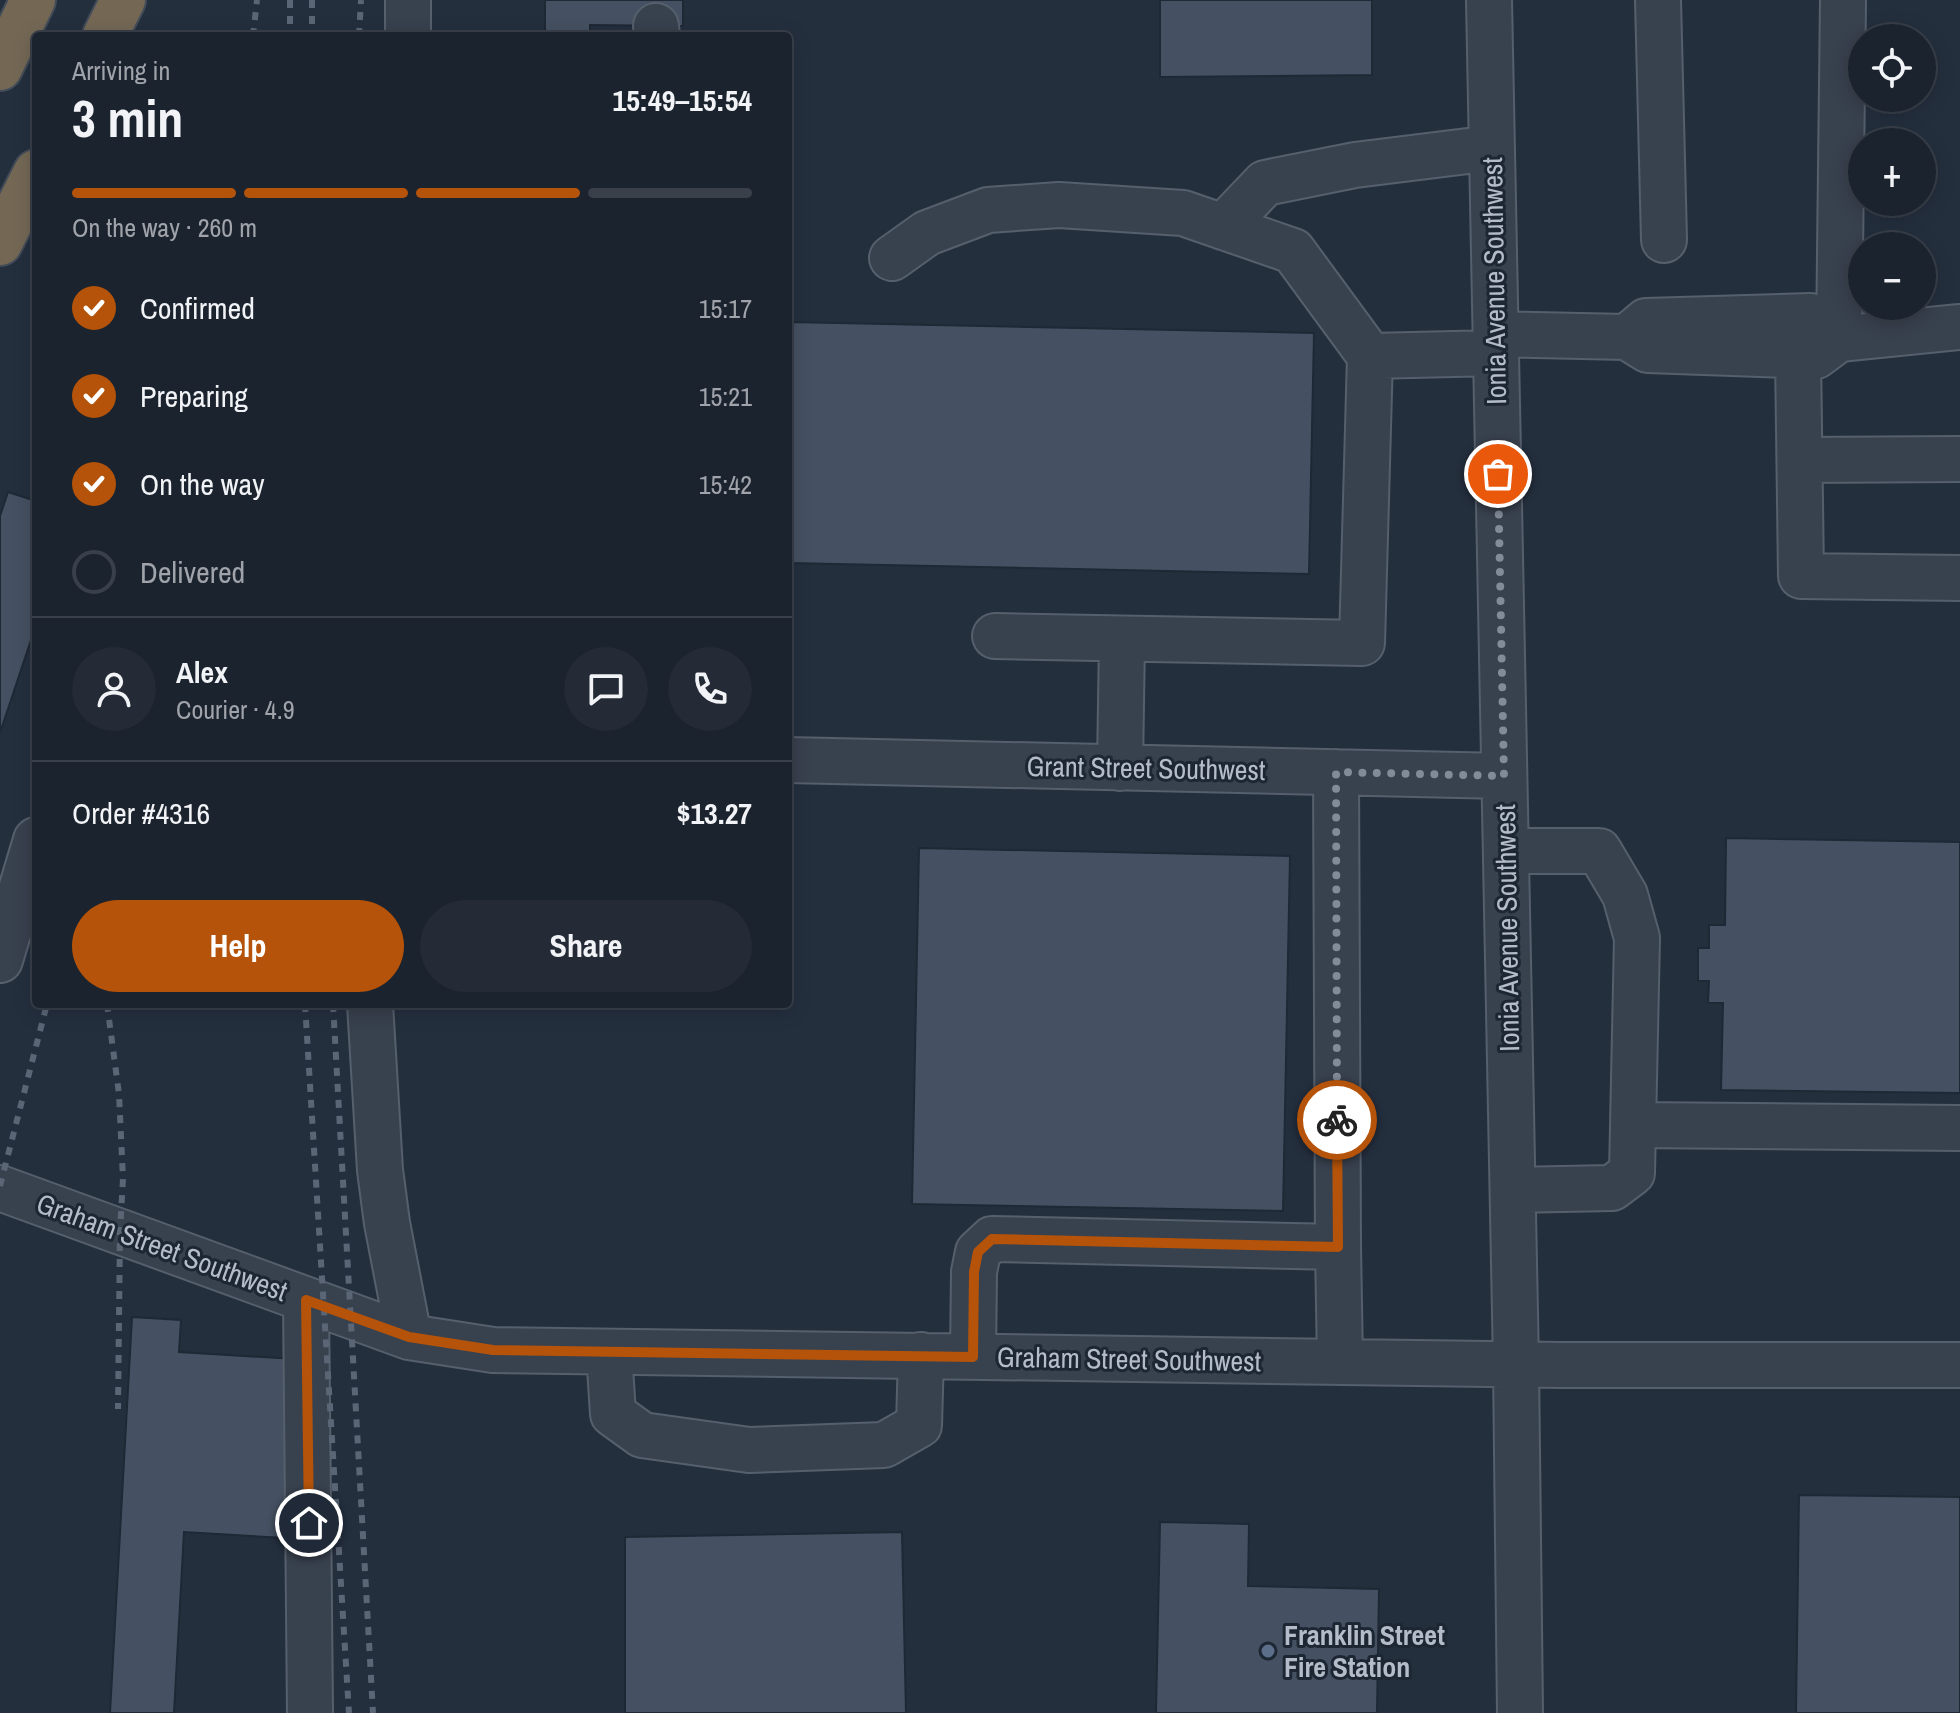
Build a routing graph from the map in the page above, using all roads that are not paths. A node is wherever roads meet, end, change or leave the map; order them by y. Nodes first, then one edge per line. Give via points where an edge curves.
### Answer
1 (33, 0) edge
2 (408, 0) edge
3 (1489, 0) edge
4 (1658, 0) edge
5 (1843, 0) edge
6 (408, 32) edge
7 (0, 68) edge
8 (1492, 148) junction
9 (32, 180) edge
10 (1223, 227) junction
11 (1664, 240) dead end
12 (0, 243) edge
13 (892, 258) dead end
14 (1960, 327) edge
15 (1627, 337) junction
16 (1839, 339) junction
17 (1496, 344) junction
18 (1798, 355) junction
19 (1370, 356) junction
20 (1960, 459) edge
21 (1801, 460) junction
22 (1960, 578) edge
23 (995, 636) dead end
24 (1122, 639) junction
25 (792, 760) edge
26 (1120, 768) junction
27 (1336, 772) junction
28 (1504, 776) junction
29 (1506, 851) junction
30 (32, 853) edge
31 (0, 960) edge
32 (370, 1008) edge
33 (1633, 1125) junction
34 (1960, 1128) edge
35 (0, 1188) edge
36 (1513, 1190) junction
37 (1338, 1247) junction
38 (306, 1300) junction
39 (409, 1337) junction
40 (609, 1352) junction
41 (921, 1355) junction
42 (973, 1357) junction
43 (1340, 1362) junction
44 (1516, 1364) junction
45 (1960, 1365) edge
46 (310, 1713) edge
47 (1520, 1713) edge

1 - 7 highway
2 - 6 street
3 - 8 street, Ionia Avenue Southwest
4 - 11 street
5 - 16 street
8 - 10 street via 1355,165 1265,183
8 - 17 street, Ionia Avenue Southwest
9 - 12 highway
10 - 13 street via 1183,213 1059,205 988,210 927,233
10 - 19 street via 1293,251
14 - 16 street
15 - 16 street via 1646,321 1810,316
15 - 17 street
15 - 18 street via 1648,350
16 - 18 street via 1816,356
17 - 19 street
17 - 28 street, Ionia Avenue Southwest
18 - 21 street
19 - 24 street via 1362,643
20 - 21 street
21 - 22 street via 1801,576
23 - 24 street
24 - 26 street
25 - 26 street, Grant Street Southwest
26 - 27 street, Grant Street Southwest
27 - 28 street, Grant Street Southwest
27 - 37 street
28 - 29 street, Ionia Avenue Southwest
29 - 33 street via 1599,851 1625,895 1637,938
29 - 36 street, Ionia Avenue Southwest
30 - 31 street
32 - 39 street via 380,1170
33 - 34 street
33 - 36 street via 1632,1173 1612,1188
35 - 38 street, Graham Street Southwest
36 - 44 street, Ionia Avenue Southwest
37 - 42 street via 992,1239 978,1252 974,1272
37 - 43 street
38 - 39 street, Graham Street Southwest
38 - 46 street
39 - 40 street, Graham Street Southwest via 493,1350
40 - 41 street, Graham Street Southwest
40 - 41 street via 613,1414 642,1435 749,1450 884,1445 919,1425
41 - 42 street, Graham Street Southwest
42 - 43 street, Graham Street Southwest
43 - 44 street, Graham Street Southwest
44 - 45 street, Graham Street Southwest
44 - 47 street, Ionia Avenue Southwest

